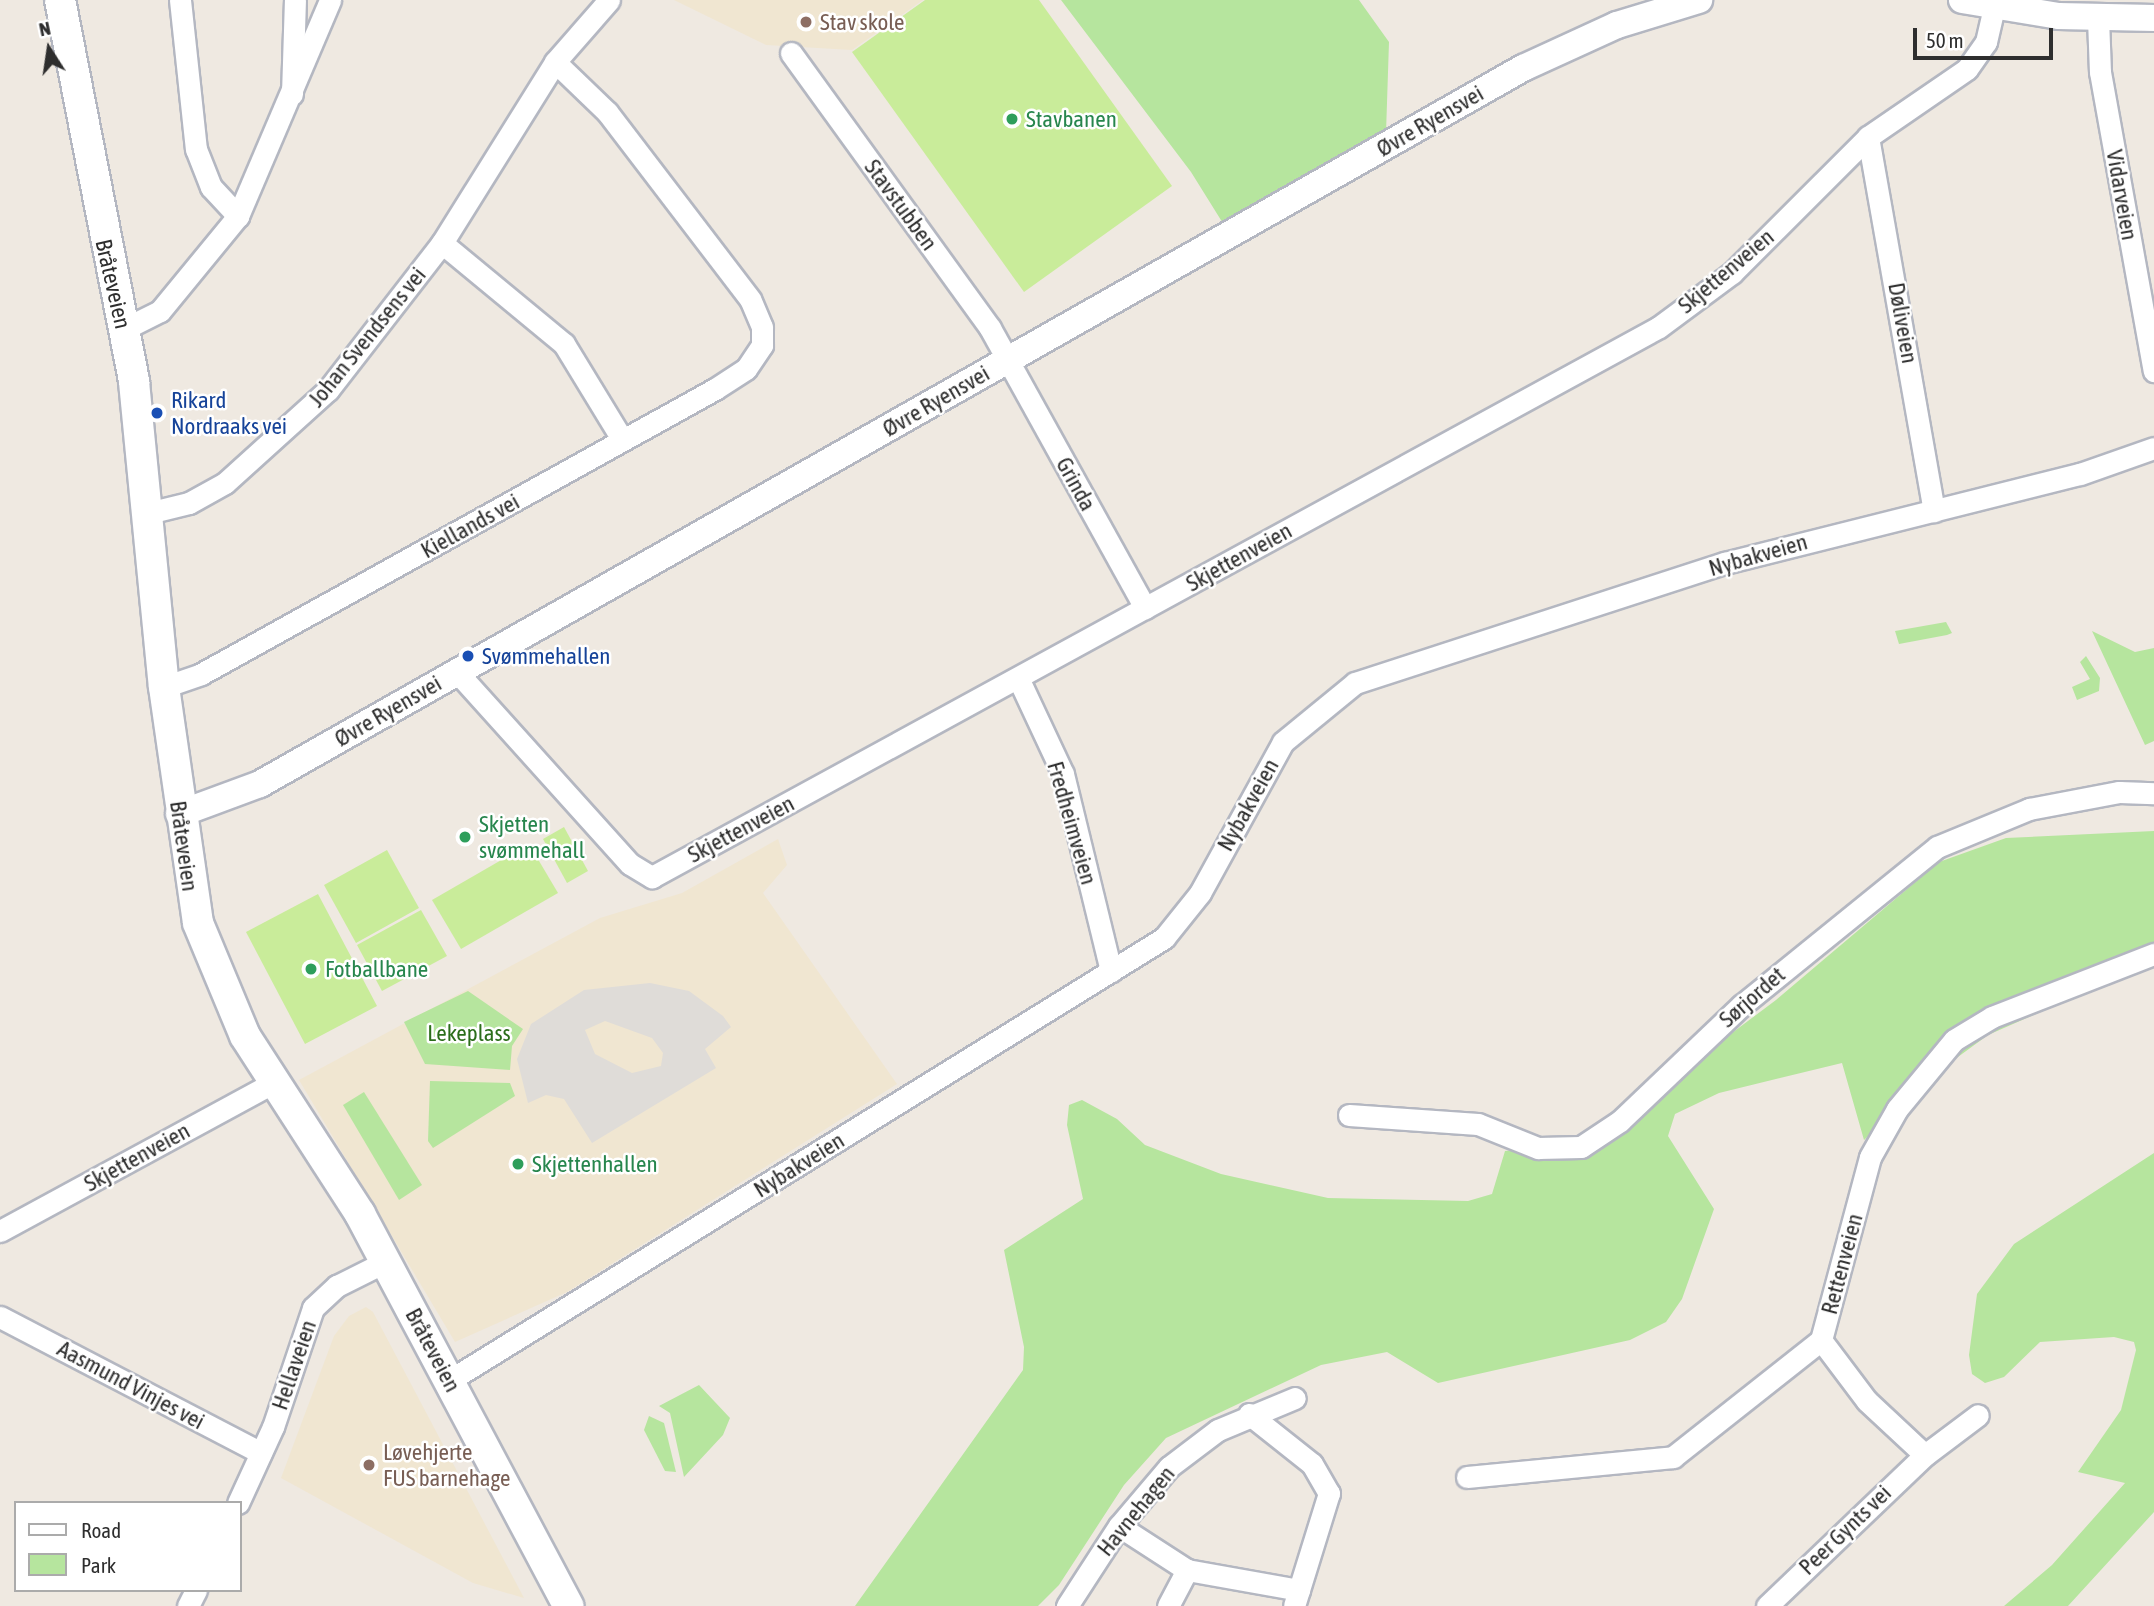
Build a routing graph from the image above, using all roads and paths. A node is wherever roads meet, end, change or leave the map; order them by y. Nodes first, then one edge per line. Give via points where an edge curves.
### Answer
1 (60, 0) edge
2 (180, 0) edge
3 (295, 0) edge
4 (330, 0) edge
5 (609, 0) edge
6 (1699, 0) edge
7 (1962, 0) edge
8 (1994, 6) junction
9 (2098, 18) junction
10 (2154, 19) edge
11 (791, 52) dead end
12 (555, 62) junction
13 (293, 99) junction
14 (1868, 137) junction
15 (238, 216) junction
16 (442, 243) junction
17 (124, 329) junction
18 (1007, 360) junction
19 (2154, 371) edge
20 (622, 439) junction
21 (2154, 448) edge
22 (1934, 511) junction
23 (148, 513) junction
24 (1146, 608) junction
25 (457, 672) junction
26 (1019, 680) junction
27 (164, 687) junction
28 (2154, 793) edge
29 (179, 814) junction
30 (2154, 954) edge
31 (1111, 971) junction
32 (274, 1082) junction
33 (1349, 1115) dead end
34 (0, 1231) edge
35 (387, 1261) junction
36 (0, 1317) edge
37 (1821, 1340) junction
38 (450, 1381) junction
39 (1295, 1398) dead end
40 (1249, 1414) junction
41 (1978, 1415) dead end
42 (261, 1453) junction
43 (1925, 1455) junction
44 (1467, 1477) dead end
45 (239, 1501) edge
46 (1119, 1526) junction
47 (1186, 1570) junction
48 (1296, 1598) edge
49 (568, 1606) edge
50 (1067, 1606) edge
51 (1168, 1606) edge
52 (1767, 1606) edge

1 - 17 main road, Bråteveien
2 - 15 street via 196,149 211,187
3 - 13 street via 289,68
4 - 13 street
5 - 12 street, Johan Svendsens vei
6 - 18 street, Øvre Ryensvei via 1617,25 1535,62
7 - 8 street
8 - 9 street
8 - 14 street, Skjettenveien via 1973,62
9 - 10 street
9 - 19 street, Vidarveien via 2100,72
11 - 18 street, Stavstubben
12 - 16 street, Johan Svendsens vei
12 - 20 street, Kiellands vei via 607,112 750,299 762,327 762,345 746,369
13 - 15 street
14 - 22 street, Døliveien
14 - 24 street, Skjettenveien via 1731,272 1659,327
15 - 17 street via 159,311
16 - 20 street via 564,344
16 - 23 street, Johan Svendsens vei via 366,344 280,439 204,495
17 - 23 main road, Bråteveien
18 - 24 street, Grinda
18 - 25 street, Øvre Ryensvei
20 - 27 street, Kiellands vei via 201,674
21 - 22 street, Nybakveien
22 - 31 street, Nybakveien via 1725,563 1355,683 1283,742 1200,893 1164,937
23 - 27 main road, Bråteveien
24 - 26 street, Skjettenveien
25 - 26 street, Skjettenveien via 630,864 652,877
25 - 29 street, Øvre Ryensvei via 243,793
26 - 31 street, Fredheimveien via 1063,774
27 - 29 main road, Bråteveien
28 - 33 street, Sørjordet via 2119,792 2029,809 1937,847 1742,1005 1620,1121 1581,1147 1538,1148 1478,1124
29 - 32 main road, Bråteveien via 202,934 234,1014
30 - 37 street, Rettenveien via 1992,1017 1954,1040 1897,1109 1870,1157
31 - 38 street, Nybakveien
32 - 34 street, Skjettenveien
32 - 35 main road, Bråteveien
35 - 38 main road, Bråteveien
35 - 42 street, Hellaveien via 337,1286 313,1308
36 - 42 street, Aasmund Vinjes vei
37 - 43 street via 1867,1401
37 - 44 street, Rettenveien via 1673,1457
38 - 49 main road, Bråteveien
39 - 40 street, Havnehagen
40 - 46 street, Havnehagen via 1191,1448
40 - 48 street via 1312,1464 1329,1493
41 - 43 street, Peer Gynts vei
42 - 45 street, Hellaveien
43 - 52 street, Peer Gynts vei
46 - 47 street
46 - 50 street, Havnehagen
47 - 48 street
47 - 51 street

